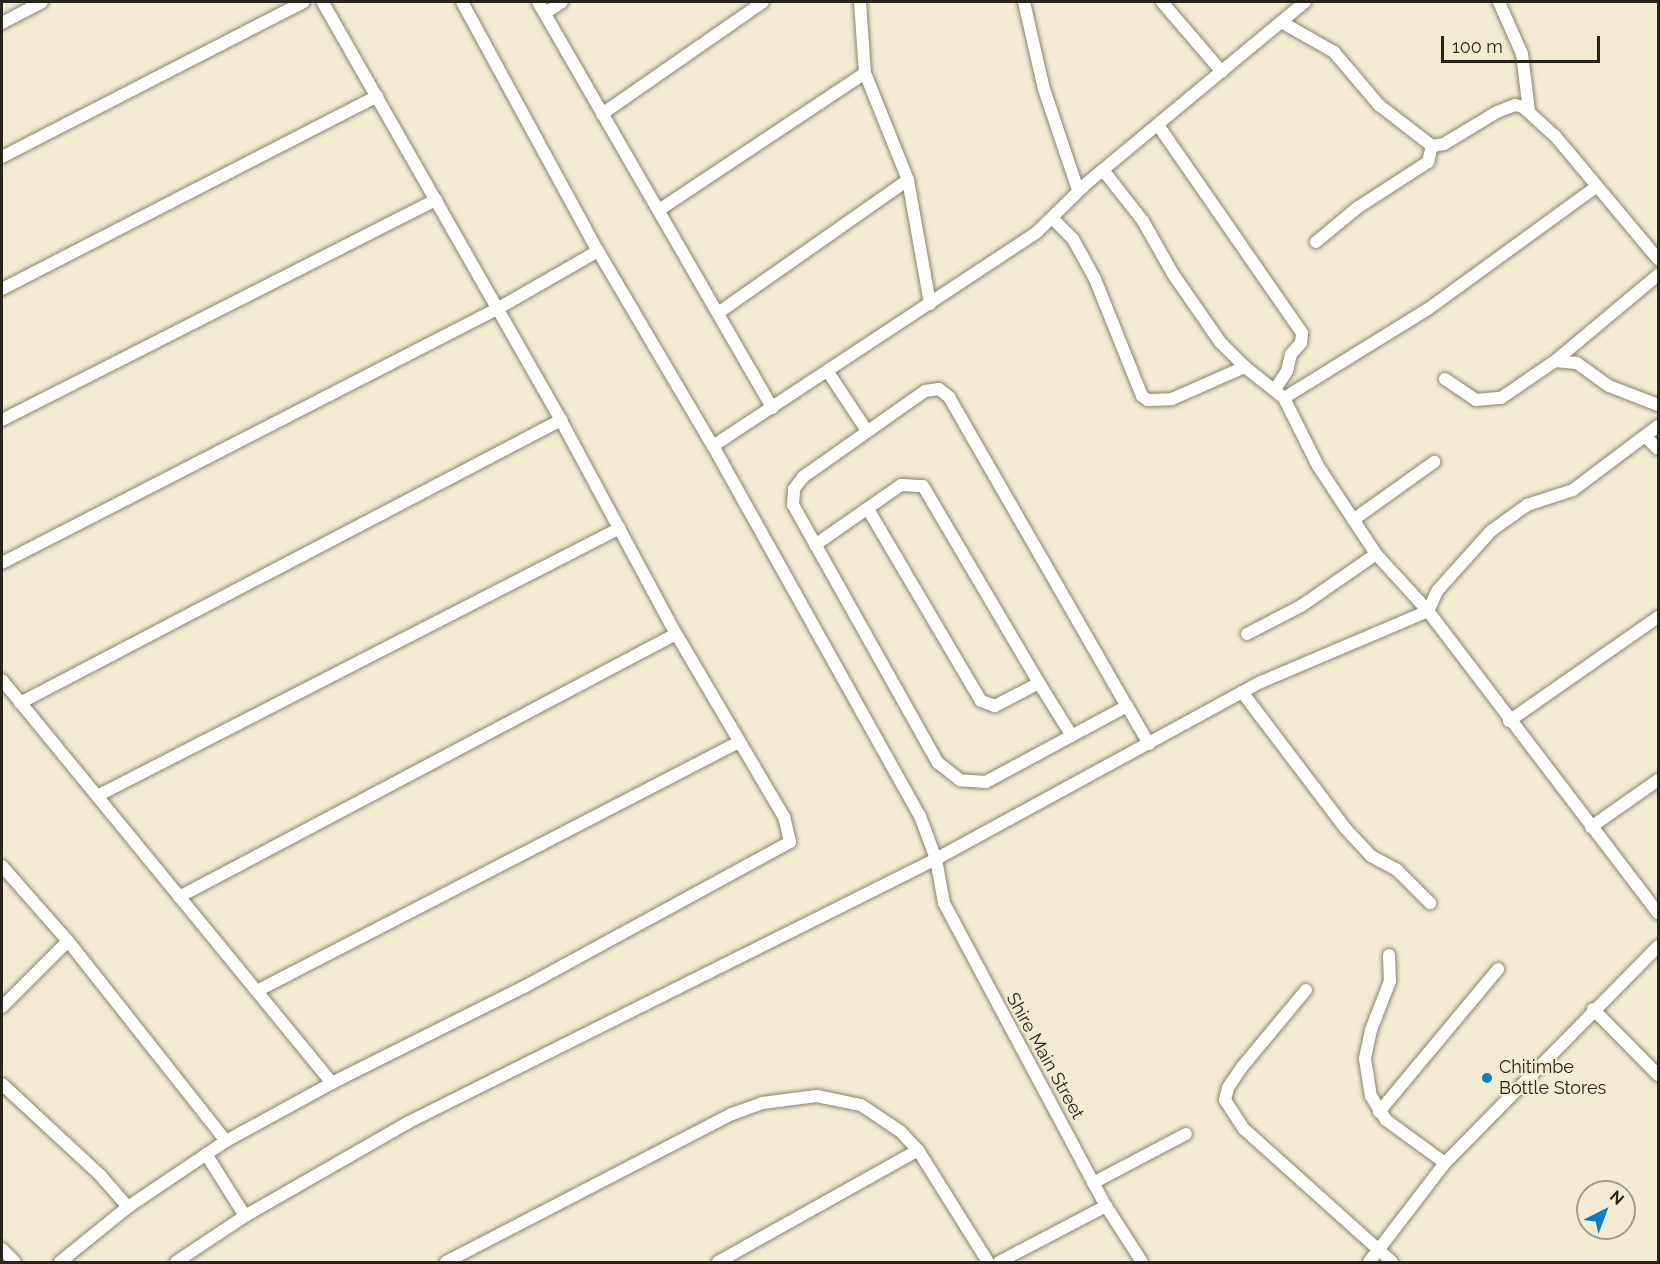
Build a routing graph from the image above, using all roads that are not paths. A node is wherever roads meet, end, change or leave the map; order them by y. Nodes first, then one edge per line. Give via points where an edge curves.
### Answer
1 (42, 2) edge
2 (303, 2) edge
3 (323, 2) edge
4 (462, 2) edge
5 (538, 2) edge
6 (562, 2) edge
7 (763, 2) edge
8 (860, 2) edge
9 (1024, 2) edge
10 (1162, 2) edge
11 (1305, 2) edge
12 (1499, 2) edge
13 (545, 13) junction
14 (2, 22) edge
15 (1283, 24) junction
16 (1222, 72) junction
17 (866, 73) junction
18 (377, 96) junction
19 (1529, 111) junction
20 (602, 114) junction
21 (1158, 126) junction
22 (1432, 146) junction
23 (2, 157) edge
24 (1103, 170) junction
25 (908, 180) junction
26 (1596, 187) junction
27 (1078, 190) junction
28 (436, 200) junction
29 (659, 210) junction
30 (1053, 219) junction
31 (1316, 242) dead end
32 (598, 251) junction
33 (1659, 259) edge
34 (1659, 275) edge
35 (2, 289) edge
36 (930, 304) junction
37 (497, 309) junction
38 (718, 313) junction
39 (1555, 361) junction
40 (1245, 368) junction
41 (828, 372) junction
42 (1445, 380) dead end
43 (1276, 388) junction
44 (1284, 398) junction
45 (1659, 405) edge
46 (772, 408) junction
47 (2, 420) edge
48 (561, 420) junction
49 (1659, 426) edge
50 (867, 431) junction
51 (1646, 436) junction
52 (713, 446) junction
53 (1659, 448) edge
54 (1434, 462) dead end
55 (868, 508) junction
56 (1353, 520) junction
57 (620, 528) junction
58 (815, 544) junction
59 (1376, 554) junction
60 (2, 563) edge
61 (1428, 611) junction
62 (1659, 617) edge
63 (676, 634) junction
64 (1248, 634) dead end
65 (2, 680) edge
66 (1039, 683) junction
67 (1242, 692) junction
68 (20, 703) junction
69 (1127, 706) junction
70 (1509, 721) junction
71 (1071, 736) junction
72 (738, 742) junction
73 (1149, 744) junction
74 (1659, 780) edge
75 (99, 795) junction
76 (1591, 827) junction
77 (936, 859) junction
78 (2, 866) edge
79 (179, 897) junction
80 (1430, 903) dead end
81 (1659, 913) edge
82 (68, 941) junction
83 (1659, 946) edge
84 (1389, 955) dead end
85 (1498, 969) dead end
86 (1306, 990) dead end
87 (257, 991) junction
88 (2, 1006) edge
89 (1593, 1009) junction
90 (1659, 1075) edge
91 (332, 1083) junction
92 (2, 1084) edge
93 (1379, 1112) junction
94 (1186, 1134) dead end
95 (226, 1141) junction
96 (918, 1150) junction
97 (206, 1154) junction
98 (1445, 1163) junction
99 (1093, 1183) junction
100 (1106, 1206) junction
101 (128, 1207) junction
102 (245, 1216) junction
103 (2, 1249) edge
104 (1377, 1251) junction
105 (15, 1263) edge
106 (60, 1263) edge
107 (176, 1263) edge
108 (446, 1263) edge
109 (718, 1263) edge
110 (988, 1263) edge
111 (999, 1263) edge
112 (1142, 1263) edge
113 (1370, 1263) edge
114 (1392, 1263) edge

1 - 14 street
2 - 23 street
3 - 18 street
4 - 32 street, Shire Main Street
5 - 13 street
6 - 13 street
7 - 20 street
8 - 17 street
9 - 27 street via 1044,89
10 - 16 street
11 - 15 street
12 - 19 street via 1522,54
13 - 20 street
15 - 16 street
15 - 22 street via 1334,52 1379,105
16 - 21 street
17 - 25 street
17 - 29 street
18 - 28 street
18 - 35 street
19 - 22 street via 1509,106 1444,144
19 - 26 street
20 - 29 street
21 - 24 street
21 - 43 street via 1302,333 1301,343 1290,354 1287,371
22 - 31 street via 1428,162 1357,208
24 - 27 street
24 - 40 street via 1143,221 1202,319
25 - 36 street
25 - 38 street
26 - 33 street
26 - 44 street via 1428,309
27 - 30 street
28 - 37 street
28 - 47 street
29 - 38 street
30 - 36 street
30 - 40 street via 1073,239 1095,279 1142,396 1148,400 1172,399
32 - 37 street
32 - 52 street, Shire Main Street
34 - 39 street
36 - 41 street
37 - 48 street
37 - 60 street
38 - 46 street
39 - 42 street via 1508,394 1488,401 1476,400
39 - 45 street via 1577,363 1608,386
40 - 43 street
41 - 46 street
41 - 50 street
43 - 44 street
44 - 56 street via 1302,437
46 - 52 street
48 - 57 street
48 - 68 street
49 - 51 street
50 - 58 street via 803,477 794,489 793,505
50 - 69 street via 925,391 939,389 949,397
51 - 53 street
51 - 61 street via 1573,490 1527,505 1491,531 1438,590
52 - 77 street, Shire Main Street via 920,816
54 - 56 street
55 - 58 street
55 - 66 street via 981,701 995,706
55 - 66 street via 902,485 917,483 928,491
56 - 59 street
57 - 63 street
57 - 75 street
58 - 71 street via 938,763 948,773 960,780 986,782
59 - 61 street
59 - 64 street via 1320,593
61 - 67 street via 1312,658
61 - 70 street
62 - 70 street
63 - 72 street
63 - 79 street
65 - 68 street
66 - 71 street
67 - 73 street
67 - 80 street via 1346,829 1371,856 1397,870
68 - 75 street
69 - 71 street
69 - 73 street
70 - 76 street
72 - 87 street
72 - 91 street via 784,817 790,842 784,848 524,987
73 - 77 street
74 - 76 street
75 - 79 street
76 - 81 street
77 - 99 street, Shire Main Street via 944,903
77 - 102 street via 409,1122
78 - 82 street
79 - 87 street
82 - 88 street
82 - 95 street
83 - 89 street
84 - 93 street via 1390,981 1371,1030 1365,1059 1367,1081
85 - 93 street
86 - 104 street via 1242,1067 1228,1088 1225,1101 1244,1129
87 - 91 street
89 - 90 street
89 - 98 street
91 - 95 street
92 - 101 street via 100,1175
93 - 98 street
94 - 99 street
95 - 97 street
96 - 108 street via 884,1118 841,1099 808,1096 762,1103 732,1114
96 - 109 street
96 - 110 street
97 - 101 street
97 - 102 street
98 - 104 street
99 - 100 street, Shire Main Street
100 - 111 street
100 - 112 street, Shire Main Street
101 - 106 street
102 - 107 street
103 - 105 street
104 - 113 street
104 - 114 street

